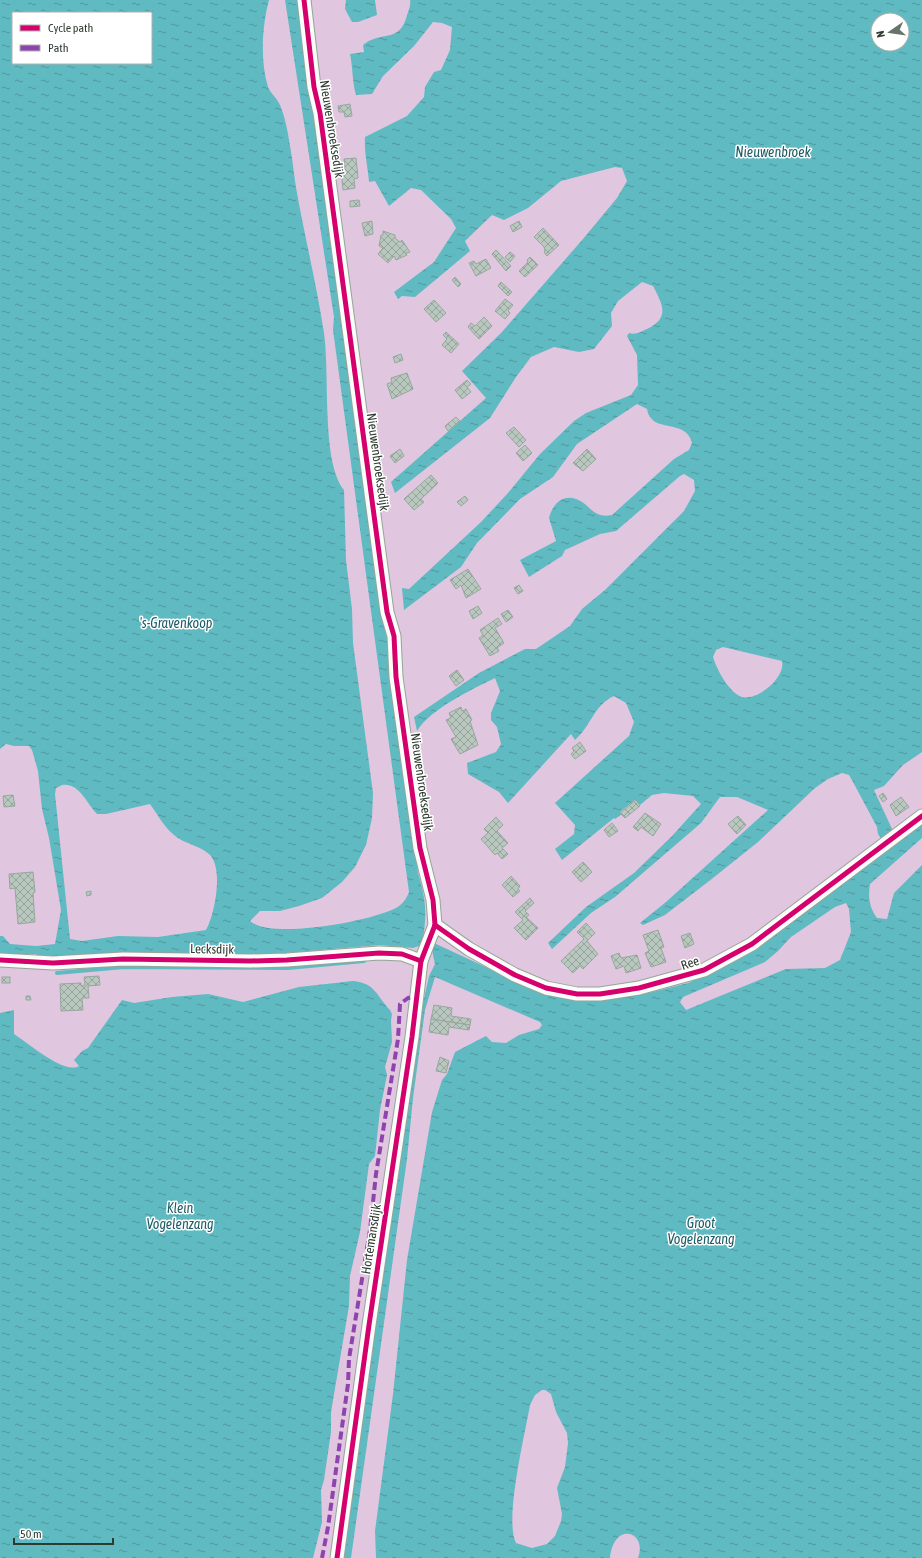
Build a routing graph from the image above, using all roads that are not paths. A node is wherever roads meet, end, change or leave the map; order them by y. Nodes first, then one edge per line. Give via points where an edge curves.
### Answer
1 (304, 0) edge
2 (922, 816) edge
3 (435, 925) junction
4 (0, 960) edge
5 (421, 961) junction
6 (337, 1558) edge

1 - 3 street, Nieuwenbroeksedijk via 387,612 394,636 396,677 420,848 433,900
2 - 3 street, Ree via 752,944 704,970 639,988 600,994 576,994 546,988 515,975 469,949
3 - 5 street, Hortemansdijk
4 - 5 street, Lecksdijk via 59,963 123,959 251,961 380,953 402,954
5 - 6 street, Hortemansdijk

